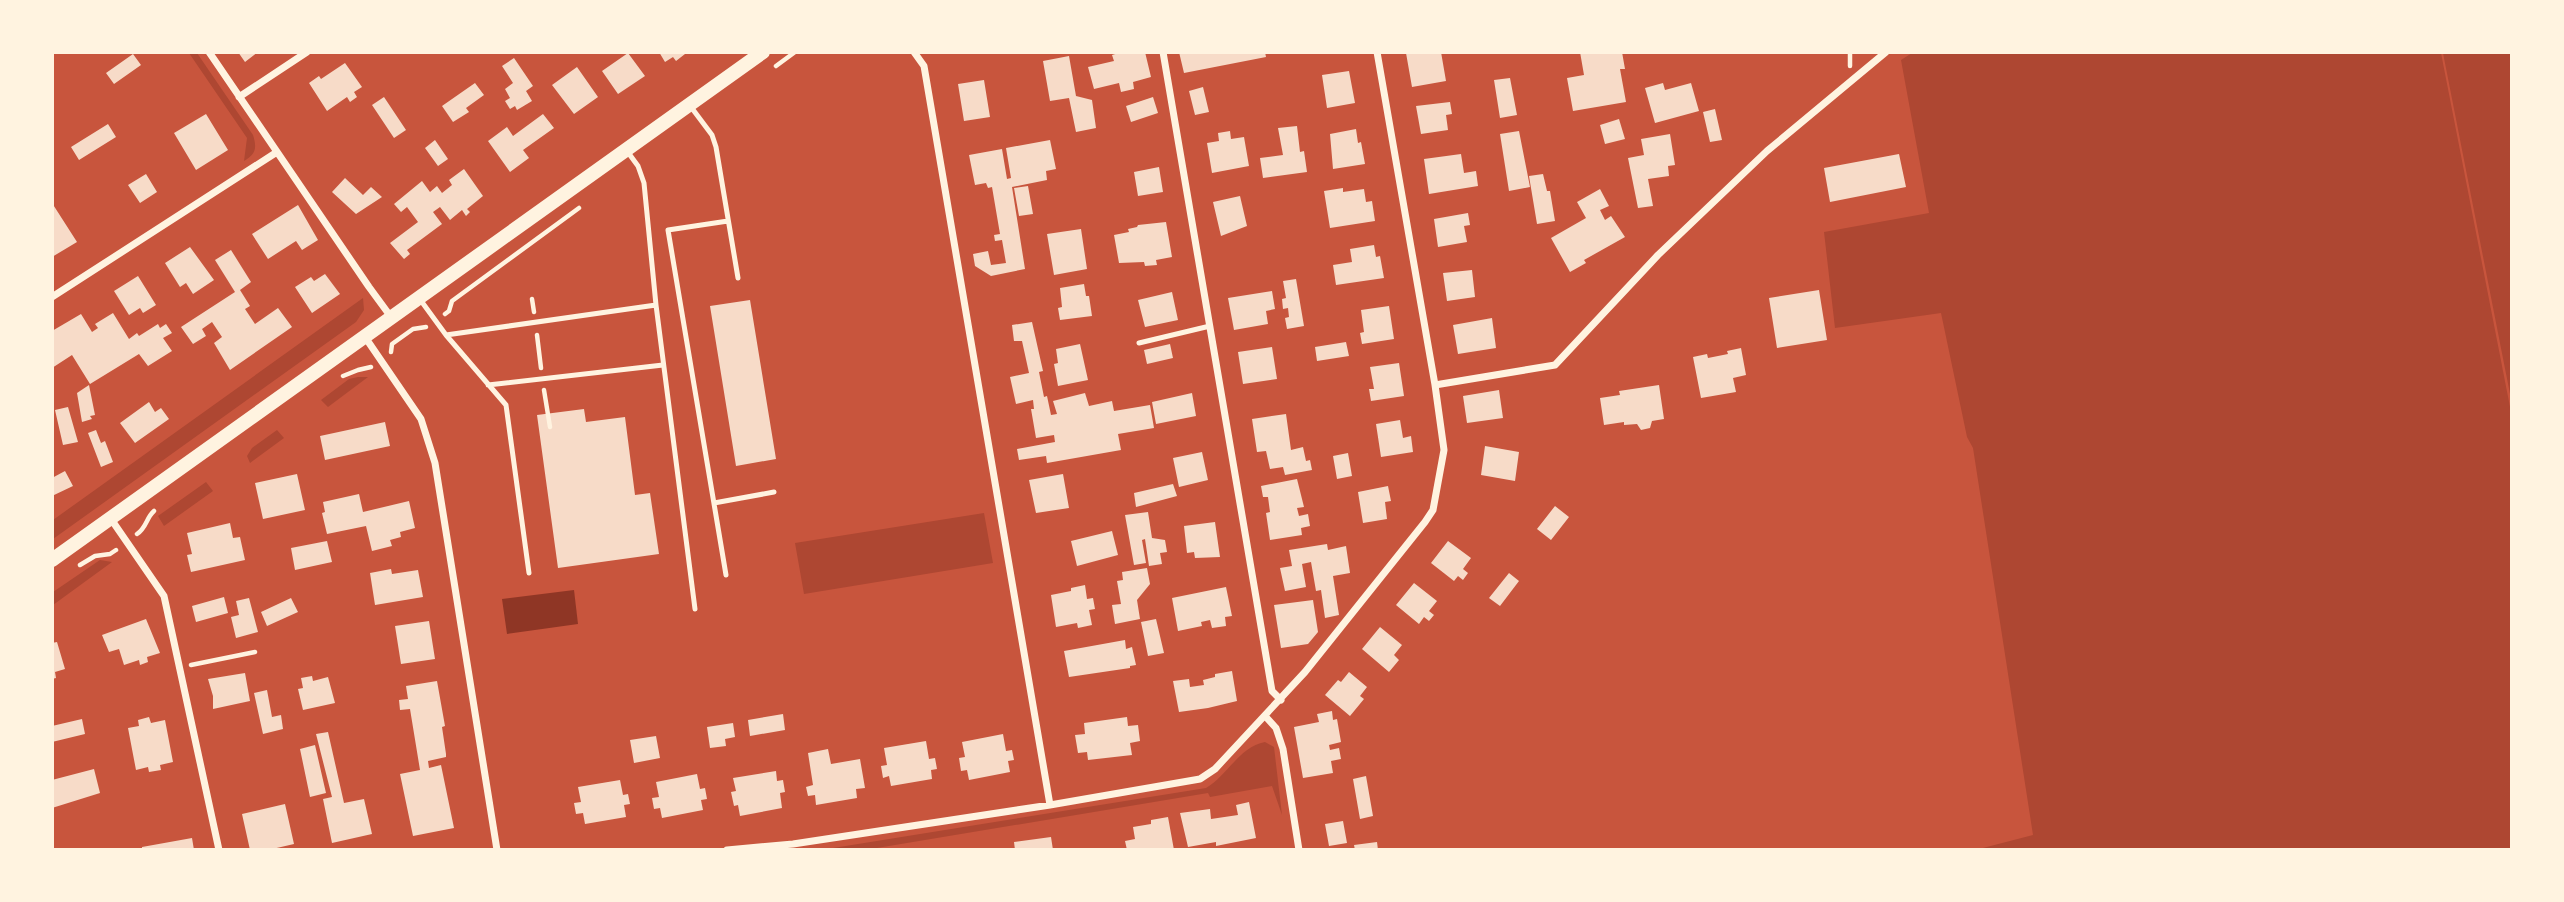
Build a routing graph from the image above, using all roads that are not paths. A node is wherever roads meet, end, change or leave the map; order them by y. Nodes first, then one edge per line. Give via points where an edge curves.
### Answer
1 (209, 52) edge
2 (307, 52) edge
3 (763, 52) edge
4 (914, 52) edge
5 (1163, 52) edge
6 (1377, 52) edge
7 (1886, 52) edge
8 (239, 97) junction
9 (690, 104) junction
10 (626, 149) junction
11 (276, 152) junction
12 (728, 221) junction
13 (738, 278) dead end
14 (52, 297) edge
15 (419, 298) junction
16 (656, 306) junction
17 (392, 318) junction
18 (1210, 326) junction
19 (446, 335) junction
20 (365, 337) junction
21 (1139, 343) dead end
22 (663, 365) junction
23 (1435, 385) junction
24 (488, 386) junction
25 (774, 492) dead end
26 (714, 503) junction
27 (111, 519) junction
28 (52, 560) edge
29 (529, 573) dead end
30 (726, 575) dead end
31 (695, 609) dead end
32 (1281, 700) junction
33 (1266, 717) junction
34 (1050, 805) junction
35 (219, 849) edge
36 (497, 849) edge
37 (727, 849) edge
38 (1299, 849) edge

1 - 8 street
2 - 8 street
3 - 9 main road
4 - 34 street via 924,66 951,215
5 - 18 street
6 - 23 street
7 - 23 street via 1767,151 1658,255 1555,365
8 - 11 street
9 - 10 main road
9 - 12 lane via 712,135
10 - 15 main road
10 - 16 lane via 644,183
11 - 14 street
11 - 17 street
12 - 13 lane
12 - 26 lane via 668,230
15 - 17 main road
15 - 19 lane
16 - 19 lane
16 - 22 lane
17 - 20 main road
18 - 21 lane
18 - 32 street via 1272,691
19 - 24 lane
20 - 27 main road
20 - 36 street via 421,419 435,463
22 - 24 lane
22 - 31 lane
23 - 32 street via 1444,450 1433,510
24 - 29 lane via 506,405
25 - 26 lane
26 - 30 lane
27 - 28 main road
27 - 35 street via 164,596
32 - 33 street
33 - 34 street via 1200,779
33 - 38 street via 1276,728 1283,750
34 - 37 street via 793,844

